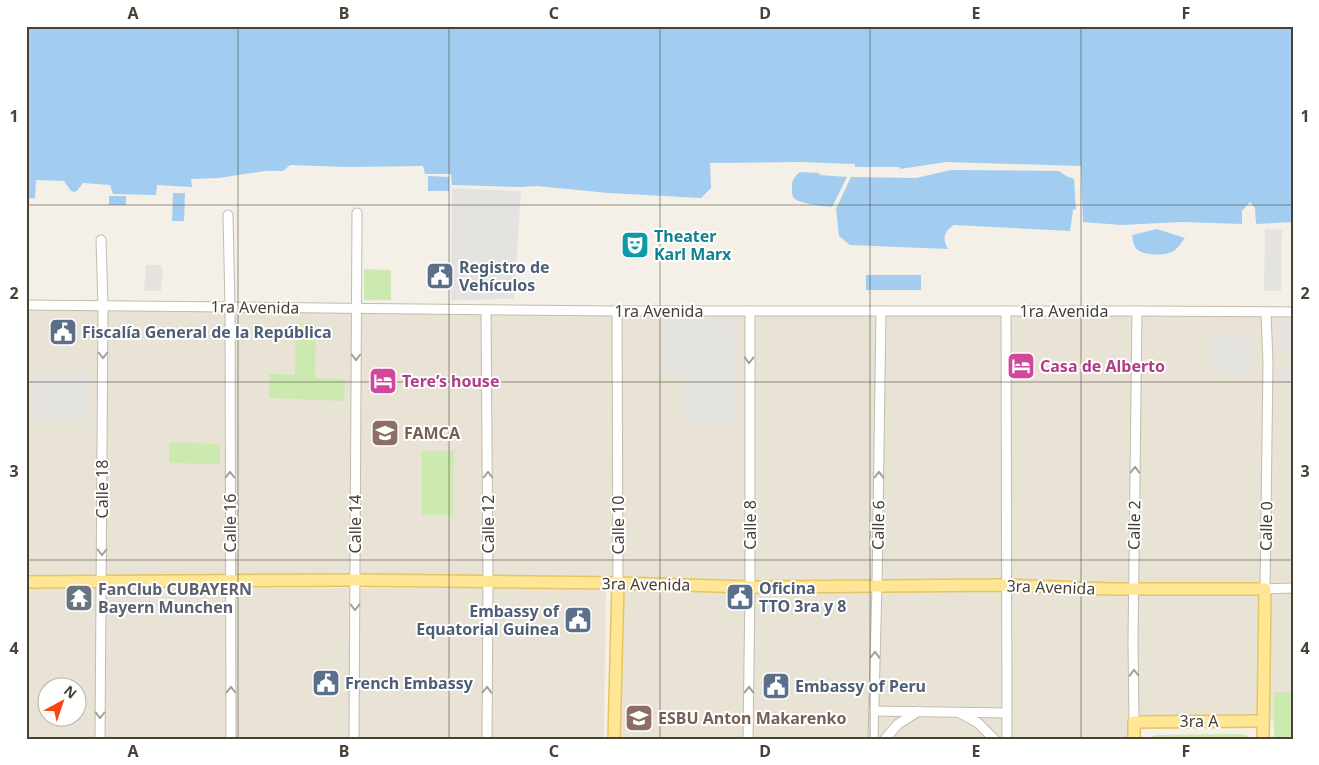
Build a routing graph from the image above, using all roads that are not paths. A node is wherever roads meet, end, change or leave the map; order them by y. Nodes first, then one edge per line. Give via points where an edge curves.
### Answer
1 (357, 212) dead end
2 (228, 215) dead end
3 (101, 240) dead end
4 (26, 305) edge
5 (103, 306) junction
6 (230, 307) junction
7 (357, 308) junction
8 (486, 310) junction
9 (617, 311) junction
10 (750, 311) junction
11 (881, 311) junction
12 (1006, 311) junction
13 (1137, 311) junction
14 (1293, 312) edge
15 (1266, 313) junction
16 (231, 580) junction
17 (355, 580) junction
18 (101, 581) junction
19 (488, 581) junction
20 (26, 582) edge
21 (618, 583) junction
22 (1006, 585) junction
23 (877, 586) junction
24 (750, 587) junction
25 (1293, 588) edge
26 (1134, 589) junction
27 (1265, 589) junction
28 (873, 711) junction
29 (919, 711) junction
30 (958, 712) junction
31 (1007, 713) junction
32 (1234, 721) junction
33 (1263, 721) junction
34 (1134, 722) junction
35 (1157, 722) junction
36 (100, 739) edge
37 (231, 739) edge
38 (354, 739) edge
39 (487, 739) edge
40 (614, 739) edge
41 (748, 739) edge
42 (873, 739) edge
43 (884, 739) edge
44 (994, 739) edge
45 (1007, 739) edge
46 (1135, 739) edge
47 (1262, 739) edge

1 - 7 street, Calle 14
2 - 6 street, Calle 16
3 - 5 street, Calle 18
4 - 5 street, 1ra Avenida
5 - 6 street, 1ra Avenida
5 -> 18 street, Calle 18
6 - 7 street, 1ra Avenida
16 -> 6 street, Calle 16
7 - 8 street, 1ra Avenida
7 -> 17 street, Calle 14
8 - 9 street, 1ra Avenida
19 -> 8 street, Calle 12
9 - 10 street, 1ra Avenida
9 - 21 street, Calle 10
10 - 11 street, 1ra Avenida
10 -> 24 street, Calle 8
11 - 12 street, 1ra Avenida
23 -> 11 street, Calle 6
12 - 13 street, 1ra Avenida
12 - 22 street
13 - 15 street, 1ra Avenida
26 -> 13 street, Calle 2
14 - 15 street, 1ra Avenida
15 - 27 street, Calle 0
16 - 17 main road, 3ra Avenida
16 - 18 main road, 3ra Avenida
37 -> 16 street, Calle 16
17 - 19 main road, 3ra Avenida
17 -> 38 street, Calle 14
18 - 20 main road, 3ra Avenida
18 -> 36 street, Calle 18
19 - 21 main road, 3ra Avenida
39 -> 19 street, Calle 12
21 - 24 main road, 3ra Avenida
21 - 40 main road, Calle 10
22 - 23 main road, 3ra Avenida
22 - 26 main road, 3ra Avenida
22 - 31 street
23 - 24 main road, 3ra Avenida
28 -> 23 street, Calle 6
41 -> 24 street, Calle 8
25 - 27 street
26 - 27 main road, 3ra Avenida
34 -> 26 street, Calle 2
27 - 33 main road, Calle 0
28 - 29 street
28 - 42 street, Calle 6
29 - 30 street
29 - 43 street via 898,724
30 - 31 street
30 - 44 street via 978,723
31 - 45 street
32 - 33 main road, 3ra A
32 - 35 main road, 3ra A
32 - 47 main road via 1246,724
33 - 47 main road, Calle 0
34 - 35 main road, 3ra A
34 - 46 main road, Calle 2
35 - 46 main road via 1145,727

